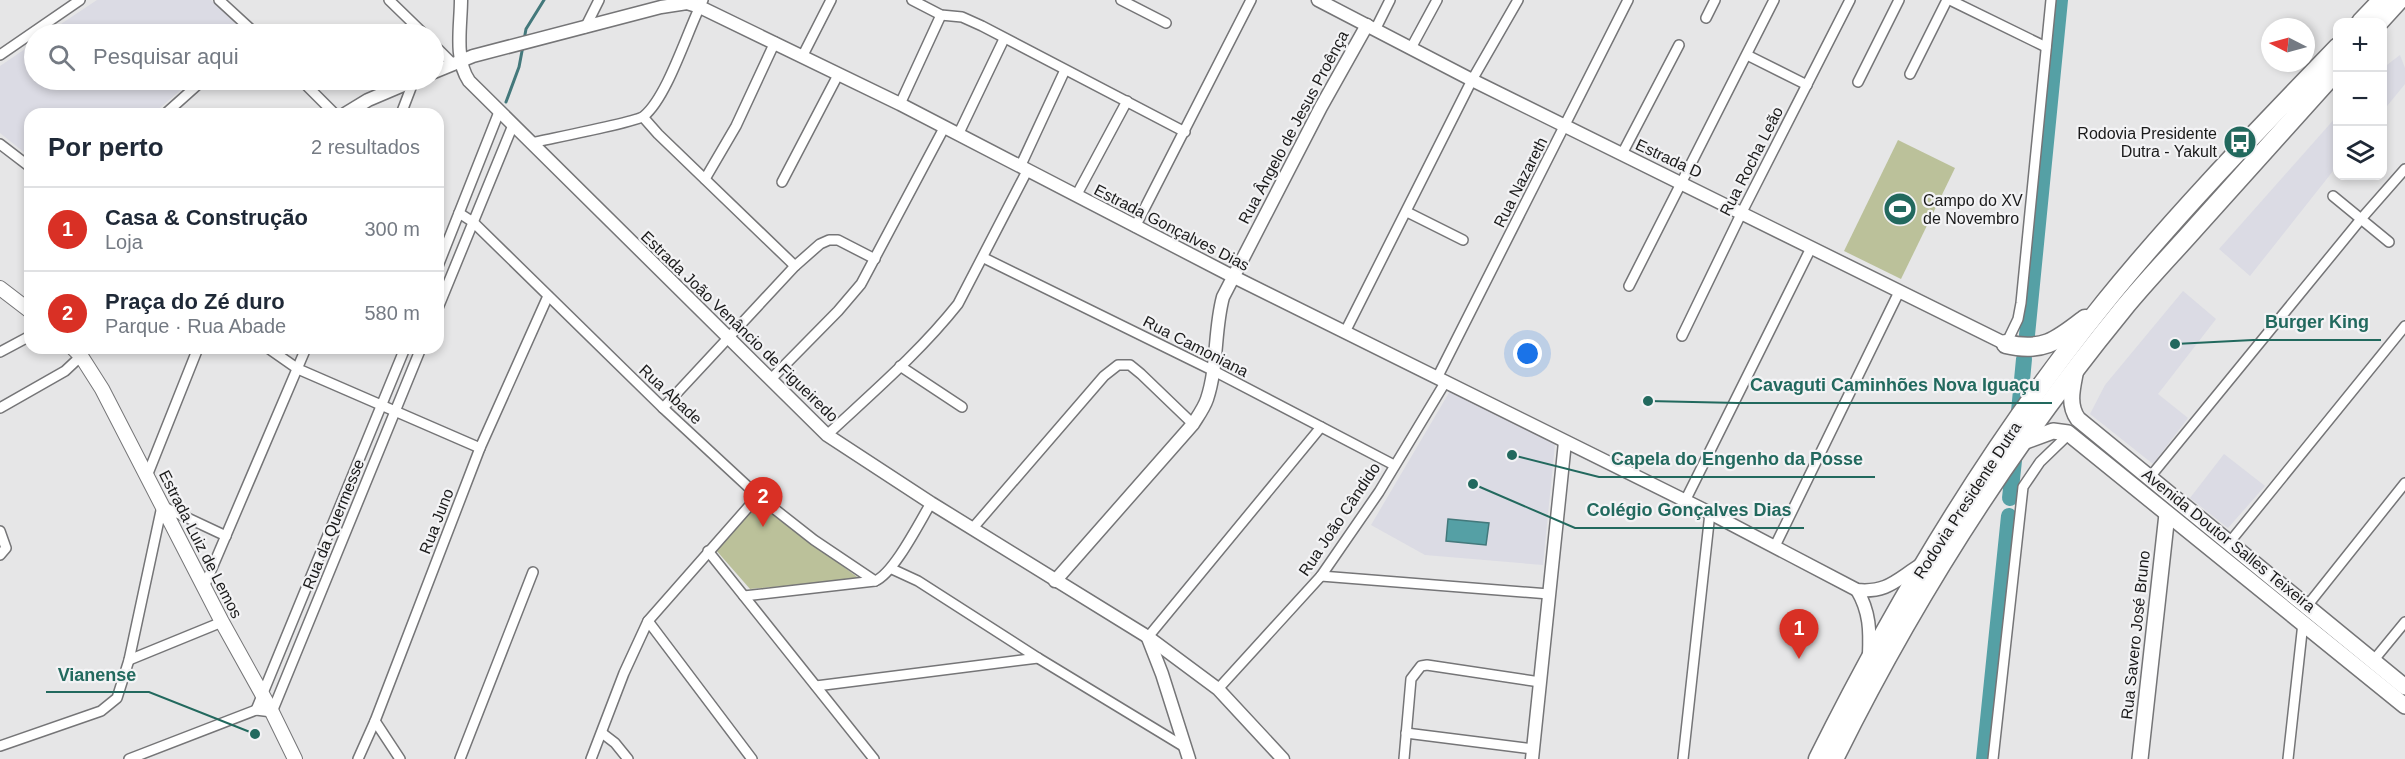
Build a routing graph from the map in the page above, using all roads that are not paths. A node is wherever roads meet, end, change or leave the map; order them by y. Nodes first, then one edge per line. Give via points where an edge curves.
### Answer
1 (80, 0) edge
2 (219, 0) edge
3 (389, 0) edge
4 (461, 0) edge
5 (599, 0) edge
6 (831, 0) edge
7 (912, 0) edge
8 (1121, 0) edge
9 (1251, 0) edge
10 (1390, 0) edge
11 (1437, 0) edge
12 (1518, 0) edge
13 (1628, 0) edge
14 (1715, 0) edge
15 (1774, 0) edge
16 (1850, 0) edge
17 (1899, 0) edge
18 (1950, 0) edge
19 (2051, 0) edge
20 (1325, 2) edge
21 (701, 3) edge
22 (2388, 3) edge
23 (941, 15) junction
24 (1706, 18) dead end
25 (2367, 18) edge
26 (2381, 18) edge
27 (1167, 23) dead end
28 (45, 24) edge
29 (243, 24) edge
30 (414, 24) edge
31 (1371, 27) junction
32 (585, 28) junction
33 (24, 38) edge
34 (1004, 39) junction
35 (775, 42) junction
36 (1679, 45) dead end
37 (2046, 47) junction
38 (1411, 48) junction
39 (2333, 51) edge
40 (444, 53) edge
41 (0, 55) edge
42 (1747, 55) junction
43 (802, 57) junction
44 (456, 62) junction
45 (444, 67) edge
46 (1065, 69) junction
47 (2334, 72) edge
48 (1910, 74) dead end
49 (838, 75) junction
50 (1472, 80) junction
51 (1858, 81) dead end
52 (1807, 85) junction
53 (192, 90) edge
54 (311, 90) edge
55 (391, 90) edge
56 (410, 90) edge
57 (1127, 101) junction
58 (900, 104) junction
59 (172, 108) edge
60 (329, 108) edge
61 (355, 108) edge
62 (402, 108) edge
63 (499, 112) junction
64 (643, 117) junction
65 (513, 125) junction
66 (1566, 126) junction
67 (944, 128) junction
68 (1185, 132) junction
69 (958, 135) junction
70 (531, 143) junction
71 (0, 144) edge
72 (1622, 154) junction
73 (24, 162) edge
74 (1024, 169) junction
75 (2405, 169) edge
76 (705, 179) junction
77 (782, 182) dead end
78 (1681, 182) junction
79 (1076, 196) junction
80 (2333, 196) dead end
81 (1407, 212) junction
82 (1742, 212) junction
83 (459, 213) junction
84 (2361, 219) junction
85 (473, 222) junction
86 (1135, 227) junction
87 (1463, 240) dead end
88 (2389, 242) dead end
89 (1811, 248) junction
90 (444, 251) edge
91 (984, 258) junction
92 (875, 259) junction
93 (795, 266) junction
94 (1232, 276) junction
95 (1629, 285) dead end
96 (0, 288) edge
97 (1899, 292) junction
98 (444, 293) edge
99 (548, 296) junction
100 (2103, 304) junction
101 (24, 306) edge
102 (2405, 326) edge
103 (1346, 332) junction
104 (1682, 336) dead end
105 (729, 338) junction
106 (24, 339) edge
107 (2006, 344) junction
108 (0, 352) edge
109 (78, 354) edge
110 (82, 354) edge
111 (196, 354) edge
112 (276, 354) edge
113 (303, 354) edge
114 (403, 354) edge
115 (419, 354) edge
116 (900, 366) junction
117 (2077, 366) junction
118 (297, 369) junction
119 (1214, 371) junction
120 (772, 378) junction
121 (1442, 379) junction
122 (382, 406) junction
123 (962, 407) dead end
124 (0, 408) edge
125 (663, 408) junction
126 (395, 412) junction
127 (1193, 424) junction
128 (1321, 427) junction
129 (2069, 434) junction
130 (827, 435) junction
131 (2105, 441) junction
132 (1565, 442) junction
133 (2022, 443) junction
134 (480, 448) junction
135 (2095, 455) junction
136 (1394, 465) junction
137 (147, 476) junction
138 (2151, 477) junction
139 (2405, 483) edge
140 (758, 496) junction
141 (1685, 501) junction
142 (932, 504) junction
143 (162, 506) junction
144 (2189, 508) junction
145 (1710, 513) junction
146 (2167, 514) junction
147 (972, 529) junction
148 (0, 531) edge
149 (226, 537) junction
150 (2229, 543) junction
151 (1775, 546) junction
152 (708, 551) junction
153 (0, 555) edge
154 (1925, 562) junction
155 (892, 569) junction
156 (533, 572) dead end
157 (1322, 576) junction
158 (875, 581) junction
159 (1055, 581) junction
160 (204, 587) junction
161 (1857, 590) junction
162 (1549, 594) junction
163 (744, 596) junction
164 (2307, 606) junction
165 (648, 621) junction
166 (222, 622) junction
167 (2405, 622) edge
168 (2303, 623) junction
169 (1148, 637) junction
170 (1038, 658) junction
171 (1869, 659) junction
172 (129, 660) junction
173 (2373, 661) junction
174 (1540, 682) junction
175 (816, 686) junction
176 (2405, 687) edge
177 (1218, 689) junction
178 (262, 695) junction
179 (2405, 705) edge
180 (256, 710) junction
181 (272, 712) junction
182 (375, 721) junction
183 (602, 733) junction
184 (1406, 733) junction
185 (0, 746) edge
186 (1183, 746) junction
187 (1533, 754) edge
188 (135, 758) edge
189 (295, 759) edge
190 (358, 759) edge
191 (400, 759) edge
192 (460, 759) edge
193 (591, 759) edge
194 (628, 759) edge
195 (752, 759) edge
196 (874, 759) edge
197 (1189, 759) edge
198 (1283, 759) edge
199 (1404, 759) edge
200 (1683, 759) edge
201 (1818, 759) edge
202 (1834, 759) edge
203 (1993, 759) edge
204 (2140, 759) edge
205 (2288, 759) edge

1 - 28 street
2 - 29 street
3 - 30 street
4 - 44 street, Estrada João Venâncio de Figueiredo
5 - 32 street
6 - 43 street
7 - 23 street
8 - 27 street
9 - 68 street
10 - 31 street
11 - 38 street
12 - 50 street
13 - 66 street, Rua Nazareth
14 - 24 street
15 - 42 street
16 - 52 street, Rua Rocha Leão
17 - 51 street
18 - 37 street
18 - 48 street
19 - 37 street
20 - 31 street, Estrada D
21 - 32 street, Estrada Gonçalves Dias via 661,7
21 - 35 street, Estrada Gonçalves Dias
21 - 64 street via 674,67
22 - 25 highway
22 - 26 highway
23 - 34 street via 962,17
23 - 58 street
31 - 38 street, Estrada D
31 - 94 street, Rua Ângelo de Jesus Proênça via 1321,106
32 - 44 street, Estrada Gonçalves Dias
33 - 41 street
34 - 46 street
34 - 69 street
35 - 43 street, Estrada Gonçalves Dias
35 - 76 street via 736,126
36 - 72 street
37 - 107 street via 2021,303
38 - 50 street, Estrada D
39 - 100 highway, Rodovia Presidente Dutra
40 - 44 street
42 - 52 street
42 - 78 street
43 - 49 street, Estrada Gonçalves Dias
44 - 45 street, Estrada Gonçalves Dias
44 - 63 street, Estrada João Venâncio de Figueiredo
46 - 57 street
46 - 74 street
47 - 117 highway, Rodovia Presidente Dutra via 2124,307
49 - 58 street, Estrada Gonçalves Dias
49 - 77 street
50 - 66 street, Estrada D
50 - 81 street
52 - 82 street, Rua Rocha Leão
53 - 59 street
54 - 60 street
55 - 61 street
56 - 62 street
57 - 68 street
57 - 79 street
58 - 67 street, Estrada Gonçalves Dias
63 - 65 street, Estrada João Venâncio de Figueiredo
63 - 83 street
64 - 70 street
64 - 76 street
65 - 70 street, Estrada João Venâncio de Figueiredo
65 - 85 street
66 - 72 street, Estrada D
66 - 121 street, Rua Nazareth
67 - 69 street, Estrada Gonçalves Dias
67 - 92 street
68 - 86 street
69 - 74 street, Estrada Gonçalves Dias
70 - 105 street, Estrada João Venâncio de Figueiredo
71 - 73 street
72 - 78 street, Estrada D
74 - 79 street, Estrada Gonçalves Dias
74 - 91 street
75 - 84 street
76 - 93 street
78 - 82 street, Estrada D
78 - 95 street
79 - 86 street, Estrada Gonçalves Dias
80 - 84 street
81 - 87 street
81 - 103 street
82 - 89 street, Estrada D
82 - 104 street, Rua Rocha Leão
83 - 85 street, Rua Abade
83 - 90 street
84 - 88 street
84 - 138 street
85 - 98 street
85 - 99 street, Rua Abade
86 - 94 street, Estrada Gonçalves Dias
89 - 97 street, Estrada D
89 - 141 street
91 - 116 street via 952,312
91 - 119 street, Rua Camoniana
92 - 93 street via 844,242 829,240
92 - 120 street via 861,284 838,311
93 - 105 street
94 - 103 street, Estrada Gonçalves Dias
94 - 119 street, Rua Ângelo de Jesus Proênça via 1218,314
96 - 101 main road
97 - 107 street, Estrada D
97 - 151 street
99 - 125 street, Rua Abade
99 - 134 street, Rua Juno
100 - 107 highway via 2051,344
100 - 154 highway, Rodovia Presidente Dutra via 2003,441
102 - 150 street
103 - 121 street, Estrada Gonçalves Dias
105 - 120 street, Estrada João Venâncio de Figueiredo
105 - 125 street
106 - 108 street
109 - 124 street via 65,371
110 - 137 main road, Estrada Luiz de Lemos
111 - 137 street
112 - 118 street
113 - 118 street
114 - 122 street, Rua da Quermesse
115 - 126 street, Rua da Quermesse
116 - 123 street
116 - 130 street
117 - 131 main road, Avenida Doutor Salles Teixeira via 2072,395 2074,412
117 - 133 highway, Rodovia Presidente Dutra
118 - 122 street
118 - 149 street
119 - 127 street, Rua Ângelo de Jesus Proênça via 1207,402
119 - 128 street, Rua Camoniana
120 - 130 street, Estrada João Venâncio de Figueiredo
121 - 132 street, Estrada Gonçalves Dias
121 - 136 street, Rua João Cândido
122 - 126 street
122 - 178 street, Rua da Quermesse
125 - 140 street, Rua Abade
126 - 134 street
126 - 181 street, Rua da Quermesse
127 - 147 street via 1130,366 1118,365 1104,376
127 - 159 street, Rua Ângelo de Jesus Proênça
128 - 136 street, Rua Camoniana
128 - 169 street
129 - 133 main road via 2053,431
129 - 135 main road, Avenida Doutor Salles Teixeira
129 - 203 street via 2023,487
130 - 142 street, Estrada João Venâncio de Figueiredo
131 - 135 main road via 2096,446
131 - 138 main road, Avenida Doutor Salles Teixeira
132 - 141 street, Estrada Gonçalves Dias
132 - 162 street
133 - 202 highway, Rodovia Presidente Dutra via 1952,546
134 - 182 street, Rua Juno
135 - 146 main road, Avenida Doutor Salles Teixeira
136 - 157 street, Rua João Cândido
137 - 143 main road, Estrada Luiz de Lemos
138 - 144 main road, Avenida Doutor Salles Teixeira
139 - 164 street
140 - 152 street
140 - 158 street, Rua Abade
141 - 145 street, Estrada Gonçalves Dias
142 - 147 street, Estrada João Venâncio de Figueiredo
142 - 155 street
143 - 149 street
143 - 160 main road, Estrada Luiz de Lemos
143 - 172 street
144 - 146 main road
144 - 150 main road, Avenida Doutor Salles Teixeira
145 - 151 street, Estrada Gonçalves Dias
145 - 200 street
146 - 168 main road, Avenida Doutor Salles Teixeira
146 - 204 main road, Rua Savero José Bruno
147 - 159 street, Estrada João Venâncio de Figueiredo
148 - 153 street via 6,548
149 - 160 street
150 - 164 main road, Avenida Doutor Salles Teixeira
151 - 161 street, Estrada Gonçalves Dias
152 - 163 street
152 - 165 street
154 - 161 street via 1887,588
154 - 171 highway, Rodovia Presidente Dutra
155 - 158 street
155 - 170 street via 918,581
156 - 192 street
157 - 162 street
157 - 177 street, Rua João Cândido
158 - 163 street
159 - 169 street, Estrada João Venâncio de Figueiredo
160 - 166 main road, Estrada Luiz de Lemos
161 - 171 street via 1869,618
162 - 174 street
163 - 175 street
164 - 173 main road, Avenida Doutor Salles Teixeira
165 - 183 street
165 - 195 street
166 - 172 street
166 - 178 main road, Estrada Luiz de Lemos
167 - 173 street
168 - 179 main road, Avenida Doutor Salles Teixeira
168 - 205 street
169 - 177 street, Estrada João Venâncio de Figueiredo
169 - 186 street
170 - 175 street
170 - 186 street
171 - 201 highway, Rodovia Presidente Dutra
172 - 185 street via 112,704
173 - 176 main road, Avenida Doutor Salles Teixeira
174 - 184 street via 1421,666 1412,679
174 - 187 street
175 - 196 street
177 - 198 street, Estrada João Venâncio de Figueiredo
178 - 180 street, Rua da Quermesse
178 - 181 main road, Estrada Luiz de Lemos
180 - 181 street
180 - 188 street
181 - 189 main road, Estrada Luiz de Lemos
182 - 190 street, Rua Juno
182 - 191 street
183 - 193 street
183 - 194 street
184 - 187 street
184 - 199 street
186 - 197 street

